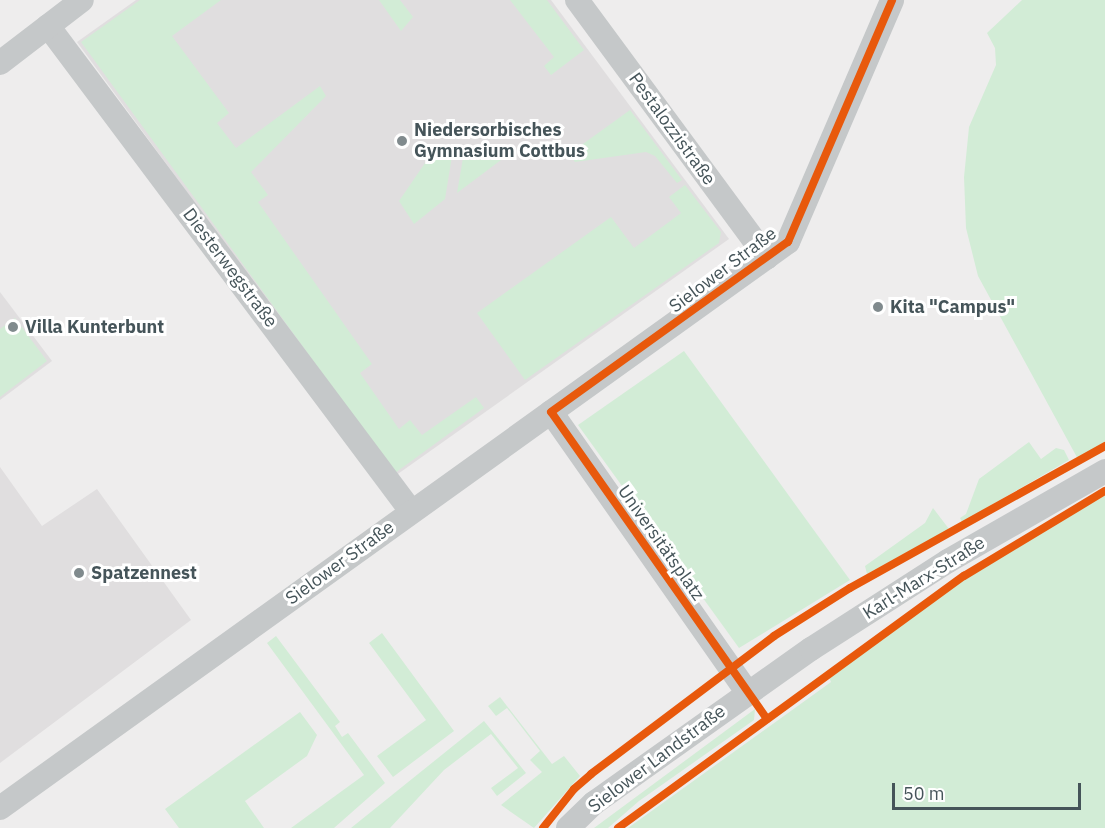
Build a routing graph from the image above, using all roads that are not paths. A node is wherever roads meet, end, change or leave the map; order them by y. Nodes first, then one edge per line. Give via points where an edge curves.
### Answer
1 (82, 0) edge
2 (577, 0) edge
3 (892, 0) edge
4 (48, 26) junction
5 (0, 63) edge
6 (767, 258) junction
7 (551, 412) junction
8 (1105, 471) edge
9 (411, 511) junction
10 (747, 692) junction
11 (0, 808) edge
12 (568, 828) edge

1 - 4 street
2 - 6 street, Pestalozzistraße
3 - 6 street, Sielower Straße via 788,242
4 - 5 street
4 - 9 street, Diesterwegstraße
6 - 7 street, Sielower Straße
7 - 9 street, Sielower Straße
7 - 10 street, Universitätsplatz
8 - 10 street, Karl-Marx-Straße via 948,561
9 - 11 street, Sielower Straße
10 - 12 street, Sielower Landstraße via 594,803

